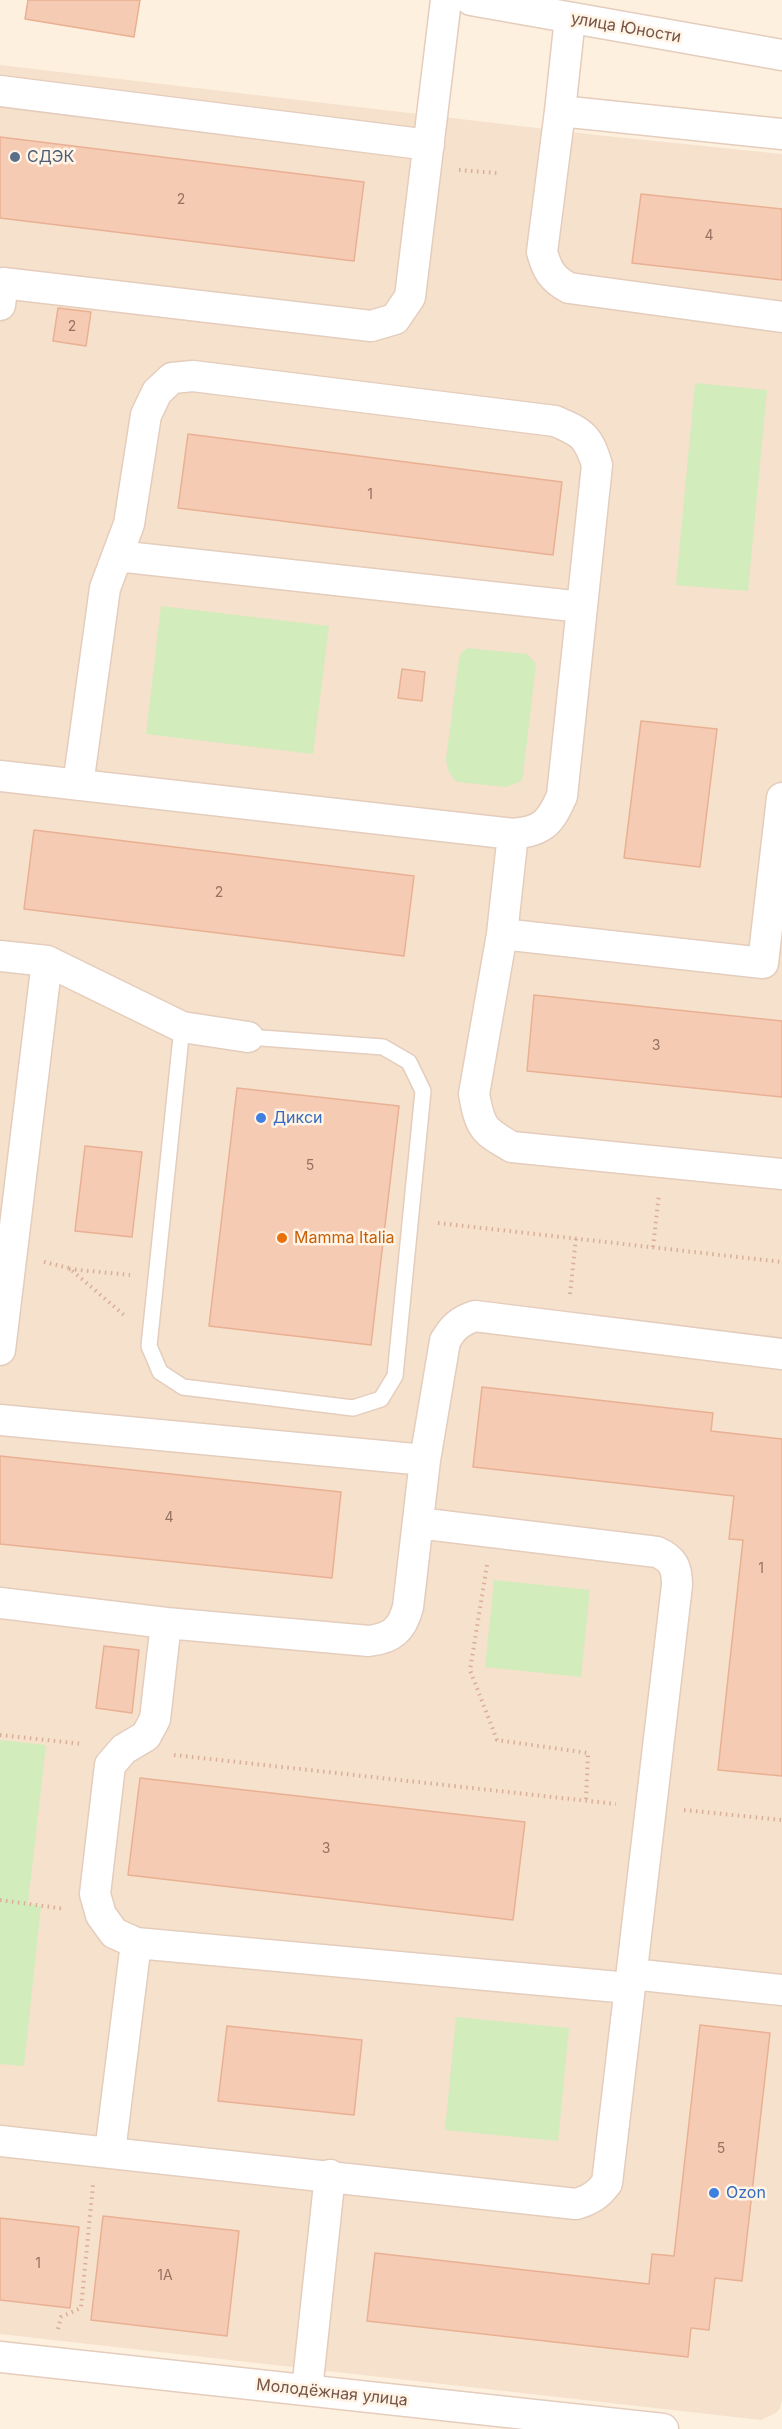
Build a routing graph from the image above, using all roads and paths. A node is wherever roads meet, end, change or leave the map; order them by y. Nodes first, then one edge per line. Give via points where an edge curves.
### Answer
1 (446, 0) edge
2 (471, 0) edge
3 (570, 18) junction
4 (782, 55) edge
5 (0, 91) edge
6 (560, 111) junction
7 (782, 134) edge
8 (429, 145) junction
9 (455, 170) dead end
10 (497, 173) dead end
11 (0, 305) edge
12 (782, 317) edge
13 (117, 556) junction
14 (582, 607) junction
15 (0, 776) edge
16 (78, 785) junction
17 (782, 798) edge
18 (513, 834) junction
19 (502, 934) junction
20 (0, 956) edge
21 (47, 961) junction
22 (182, 1027) junction
23 (248, 1037) joint
24 (662, 1162) junction
25 (782, 1174) edge
26 (410, 1220) junction
27 (576, 1238) junction
28 (653, 1247) junction
29 (12, 1253) junction
30 (782, 1262) edge
31 (69, 1268) junction
32 (156, 1278) junction
33 (567, 1328) junction
34 (150, 1336) junction
35 (0, 1350) edge
36 (782, 1354) edge
37 (0, 1420) edge
38 (425, 1460) junction
39 (418, 1523) junction
40 (493, 1532) junction
41 (0, 1603) edge
42 (166, 1623) junction
43 (0, 1735) edge
44 (124, 1749) junction
45 (586, 1800) junction
46 (651, 1807) junction
47 (782, 1820) edge
48 (0, 1900) edge
49 (101, 1915) junction
50 (136, 1943) junction
51 (631, 1981) junction
52 (782, 1990) edge
53 (0, 2141) edge
54 (110, 2152) junction
55 (330, 2175) junction
56 (0, 2357) edge
57 (52, 2363) junction
58 (307, 2390) junction
59 (663, 2429) edge

1 - 8 street
2 - 3 street, улица Юности
3 - 4 street, улица Юности
3 - 6 street
5 - 8 street
6 - 7 street
6 - 12 street via 542,252 546,269 556,281 568,288
8 - 11 street via 410,297 395,319 371,326 3,283
9 - 10 path
13 - 14 street
13 - 14 street via 129,524 146,415 157,392 172,378 193,376 555,421 576,430 590,442 597,465
13 - 16 street via 105,588
14 - 18 street via 562,796 553,817 535,831
15 - 16 street
16 - 18 street
17 - 19 street via 763,963
18 - 19 street
19 - 24 street via 474,1094 478,1117 490,1135 512,1147
20 - 21 street
21 - 22 street
21 - 29 street
22 - 23 street
22 - 32 lane
23 - 26 lane via 383,1047 410,1062 423,1090
24 - 25 street
24 - 28 path
26 - 27 path
26 - 34 lane via 395,1376 381,1399 353,1408 183,1387 160,1372 149,1346
27 - 28 path
27 - 33 path
28 - 30 path
29 - 31 path
29 - 35 street
31 - 32 path
31 - 34 path
32 - 34 lane
33 - 36 street
33 - 38 street via 476,1316 452,1329 445,1341
37 - 38 street
38 - 39 street
39 - 40 street
39 - 42 street via 405,1620 396,1633 383,1639 369,1641
40 - 45 path via 470,1671 497,1740 588,1753
40 - 46 street via 657,1552 669,1557 677,1569
41 - 42 street
42 - 44 street via 155,1719 146,1736
43 - 44 path
44 - 45 path
44 - 49 street via 110,1765 95,1894
45 - 46 path
46 - 47 path
46 - 51 street
48 - 49 path
49 - 50 street via 114,1933
50 - 51 street
50 - 54 street
51 - 52 street
51 - 55 street via 607,2183 590,2200 576,2204
53 - 54 street
54 - 55 street
54 - 57 path via 94,2170 81,2308 62,2317
55 - 58 street
56 - 57 street, Молодёжная улица
57 - 58 street, Молодёжная улица
58 - 59 street, Молодёжная улица

